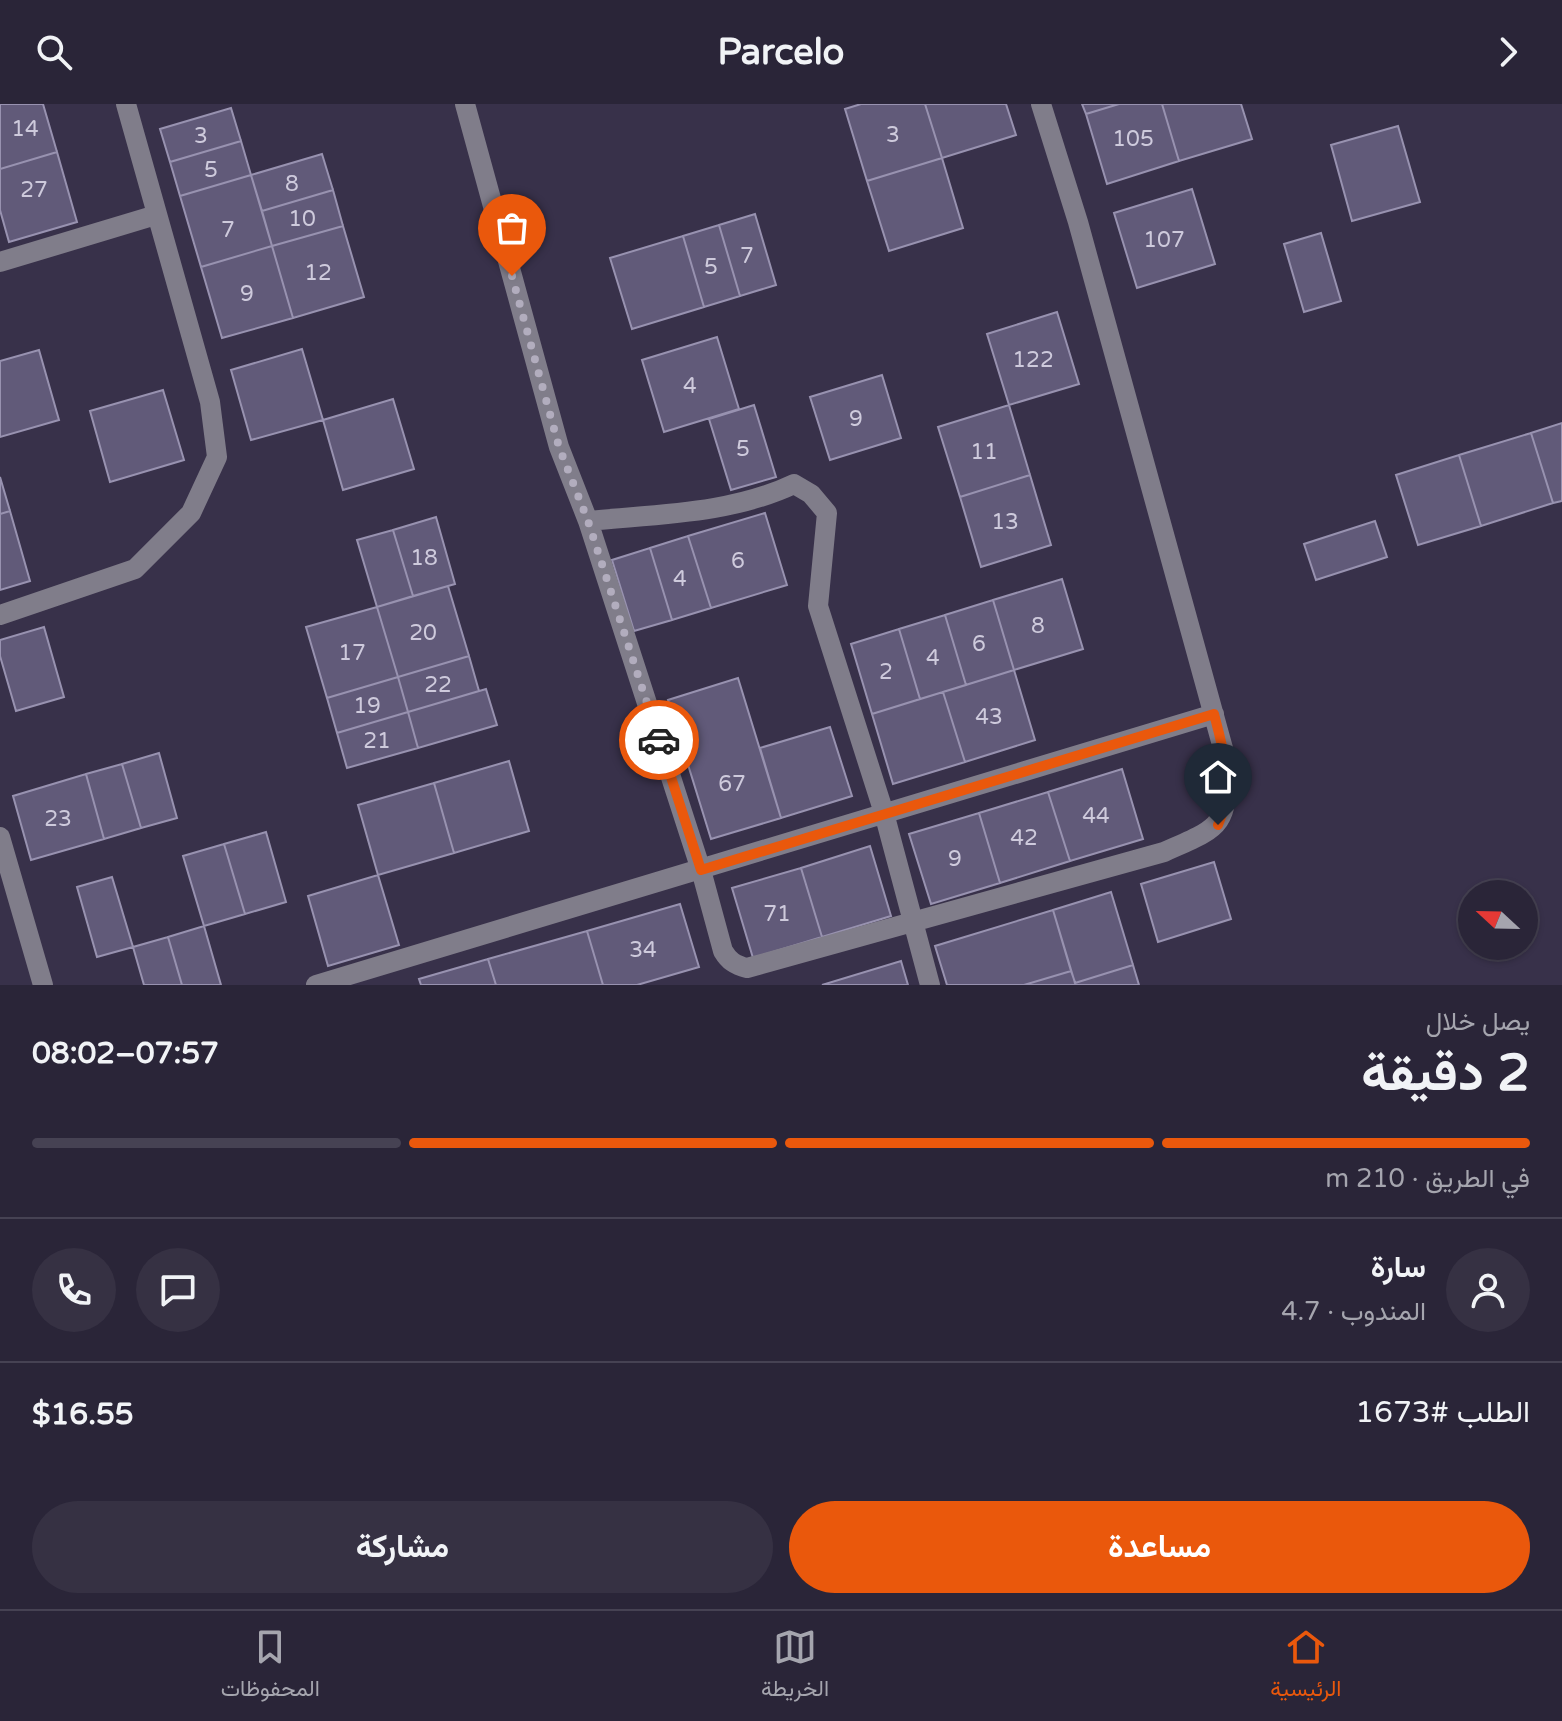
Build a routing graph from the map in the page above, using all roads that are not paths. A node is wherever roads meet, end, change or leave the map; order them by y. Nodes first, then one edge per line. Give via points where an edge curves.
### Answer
1 (126, 104) edge
2 (465, 104) edge
3 (1041, 104) edge
4 (156, 215) junction
5 (0, 262) edge
6 (588, 521) junction
7 (0, 615) edge
8 (1214, 714) junction
9 (884, 813) junction
10 (0, 837) edge
11 (701, 870) junction
12 (911, 923) junction
13 (43, 985) edge
14 (316, 985) edge
15 (930, 985) edge

1 - 4 street
2 - 6 street via 559,447
3 - 8 street
4 - 5 street
4 - 7 street via 210,402 217,457 191,513 135,569
6 - 9 street via 714,508 767,497 794,484 811,494 827,513 818,606
6 - 11 street
8 - 9 street
8 - 12 street via 1227,763 1226,807 1218,825 1208,832 1164,852
9 - 11 street
9 - 12 street
10 - 13 street
11 - 12 street via 723,951 736,966 757,966
11 - 14 street
12 - 15 street

